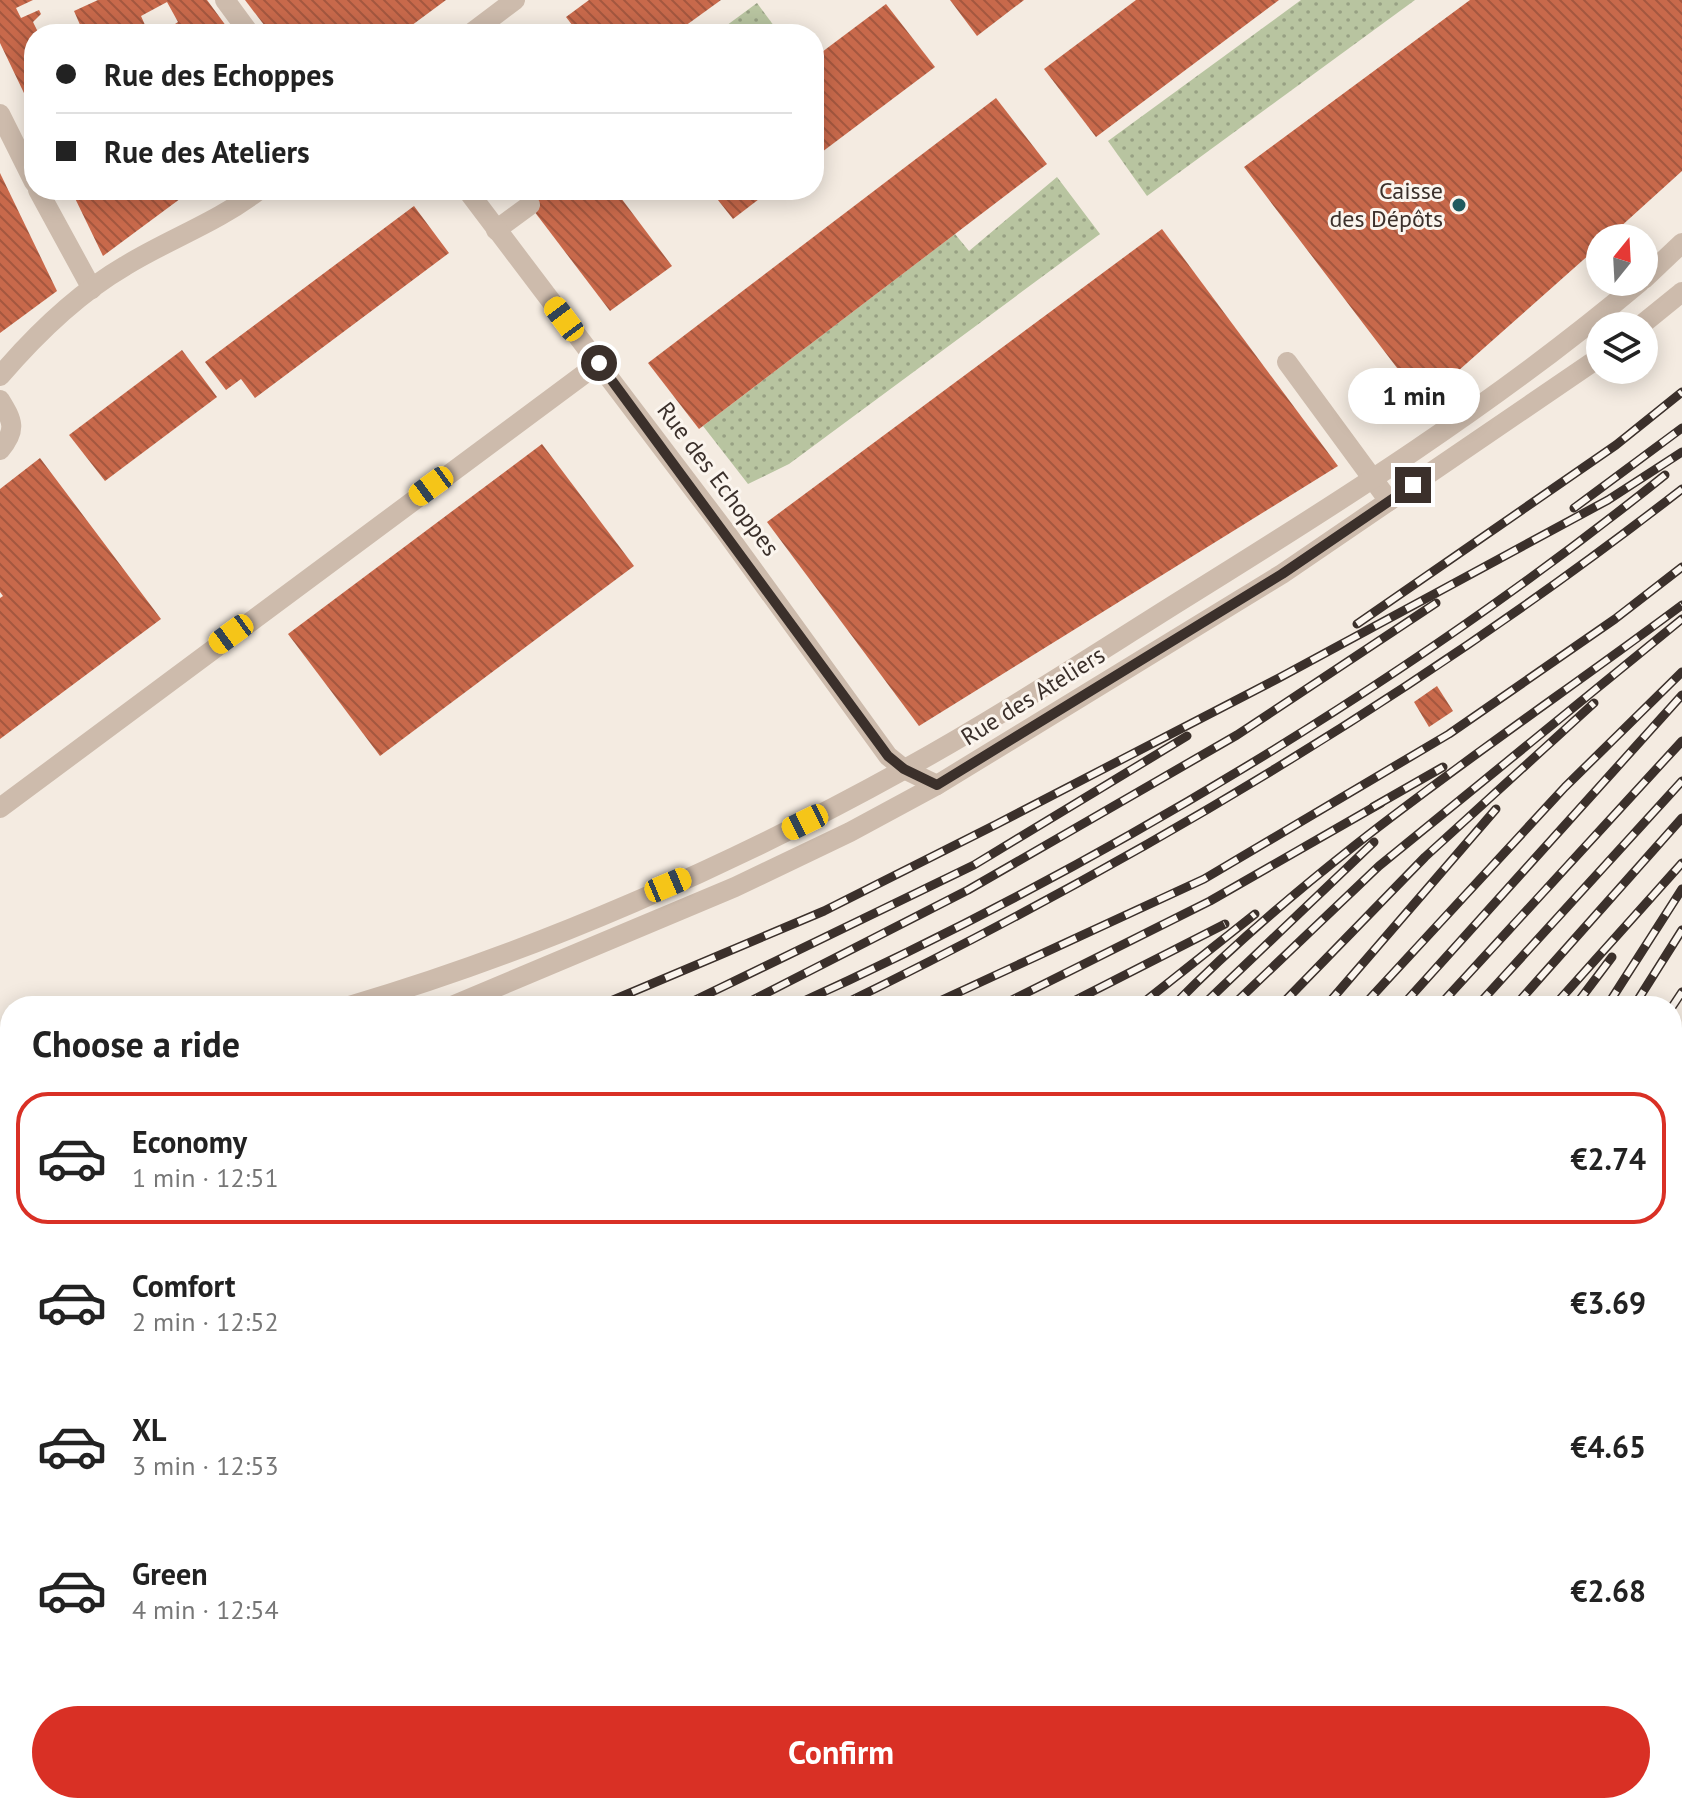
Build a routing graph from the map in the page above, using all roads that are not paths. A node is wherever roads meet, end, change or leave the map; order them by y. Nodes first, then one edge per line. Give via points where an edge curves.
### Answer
1 (225, 0) edge
2 (515, 0) edge
3 (243, 24) edge
4 (483, 24) edge
5 (0, 114) edge
6 (24, 162) edge
7 (43, 200) edge
8 (246, 200) edge
9 (474, 200) edge
10 (530, 205) dead end
11 (496, 230) junction
12 (1682, 243) edge
13 (1658, 265) edge
14 (92, 289) junction
15 (1682, 292) edge
16 (1623, 296) edge
17 (1657, 312) edge
18 (1287, 362) dead end
19 (599, 363) junction
20 (1586, 367) edge
21 (0, 376) edge
22 (0, 400) edge
23 (0, 450) edge
24 (1371, 477) junction
25 (1389, 501) junction
26 (904, 769) junction
27 (937, 785) junction
28 (0, 808) edge
29 (384, 996) edge
30 (476, 996) edge

1 - 3 street
2 - 4 street
5 - 6 street
7 - 14 street
8 - 14 street
9 - 11 street, Rue des Echoppes
10 - 11 street
11 - 19 street, Rue des Echoppes
12 - 13 street
14 - 21 street
15 - 17 street
16 - 24 street via 1570,341
18 - 24 street
19 - 26 street, Rue des Echoppes via 888,756
19 - 28 street
20 - 25 street, Rue des Ateliers
22 - 23 street via 13,421
24 - 25 street
24 - 26 street via 1259,552
25 - 27 street, Rue des Ateliers via 1282,574
26 - 27 street, Rue des Echoppes
26 - 29 street via 720,864
27 - 30 street, Rue des Ateliers via 735,887

